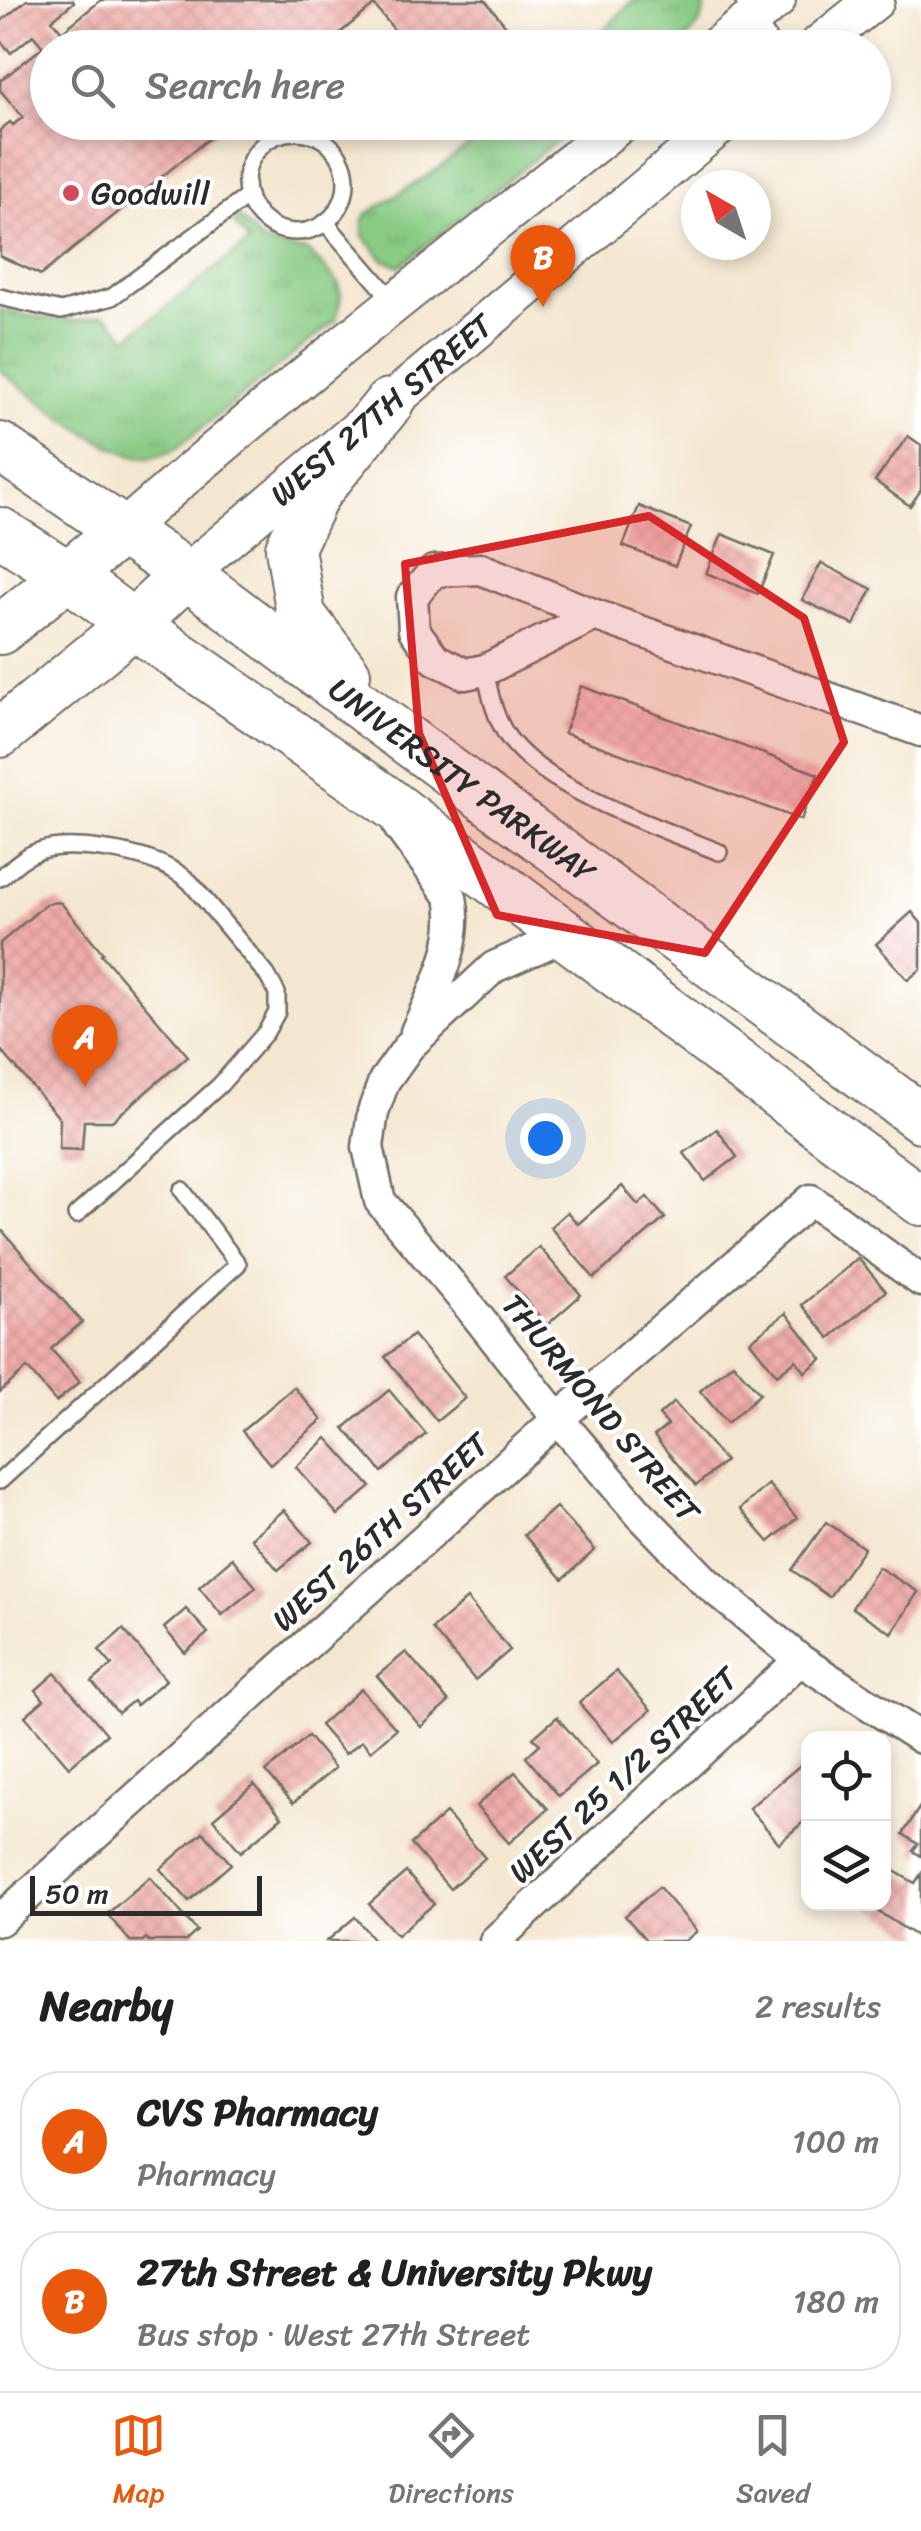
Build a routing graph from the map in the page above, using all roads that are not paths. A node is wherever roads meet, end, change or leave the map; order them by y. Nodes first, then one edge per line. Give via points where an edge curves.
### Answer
1 (874, 0) edge
2 (837, 30) edge
3 (270, 140) edge
4 (324, 140) edge
5 (600, 140) edge
6 (702, 140) edge
7 (248, 196) junction
8 (326, 223) junction
9 (0, 296) edge
10 (395, 304) junction
11 (389, 402) junction
12 (0, 447) edge
13 (123, 530) junction
14 (0, 532) edge
15 (186, 574) junction
16 (69, 576) junction
17 (594, 615) junction
18 (132, 624) junction
19 (0, 630) edge
20 (485, 670) junction
21 (381, 720) junction
22 (919, 723) edge
23 (0, 733) edge
24 (383, 798) junction
25 (719, 852) dead end
26 (0, 878) edge
27 (564, 936) junction
28 (409, 1046) junction
29 (921, 1118) edge
30 (182, 1190) dead end
31 (921, 1201) edge
32 (76, 1214) dead end
33 (921, 1281) edge
34 (558, 1420) junction
35 (0, 1482) edge
36 (800, 1660) junction
37 (921, 1738) edge
38 (0, 1920) edge
39 (495, 1941) edge

1 - 2 street
3 - 7 lane via 249,164
4 - 8 lane via 346,177 338,211
5 - 10 street
6 - 11 street, WEST 27TH STREET
7 - 8 lane via 254,211 280,230 312,231
7 - 9 lane via 112,297 61,311
8 - 10 lane
10 - 13 street
11 - 15 street, WEST 27TH STREET
11 - 21 main road via 315,494 290,548 301,615
12 - 13 main road, UNIVERSITY PARKWAY
13 - 15 main road, UNIVERSITY PARKWAY
13 - 16 main road
14 - 16 main road, UNIVERSITY PARKWAY
15 - 18 main road, WEST 27TH STREET
15 - 21 main road, UNIVERSITY PARKWAY
16 - 18 main road, UNIVERSITY PARKWAY
16 - 19 main road
17 - 20 street
17 - 20 street via 481,569 434,571 412,597 414,630 435,659 465,674
17 - 22 street
18 - 23 main road, WEST 27TH STREET
18 - 24 main road, UNIVERSITY PARKWAY
20 - 25 lane via 498,721 526,756 585,796
21 - 29 main road, UNIVERSITY PARKWAY
24 - 27 main road, UNIVERSITY PARKWAY
24 - 28 street, THURMOND STREET via 454,911 444,965
26 - 32 lane via 44,849 155,861 190,882 268,975 276,994 277,1012 266,1032 220,1085
27 - 28 street, THURMOND STREET via 494,967
27 - 31 main road, UNIVERSITY PARKWAY
28 - 34 street, THURMOND STREET via 384,1081 373,1112 368,1147 380,1201
30 - 35 lane via 238,1264
33 - 34 street, WEST 26TH STREET via 811,1200
34 - 36 street, THURMOND STREET via 706,1582
34 - 38 street, WEST 26TH STREET
36 - 37 street, THURMOND STREET
36 - 39 street, WEST 25 1/2 STREET

